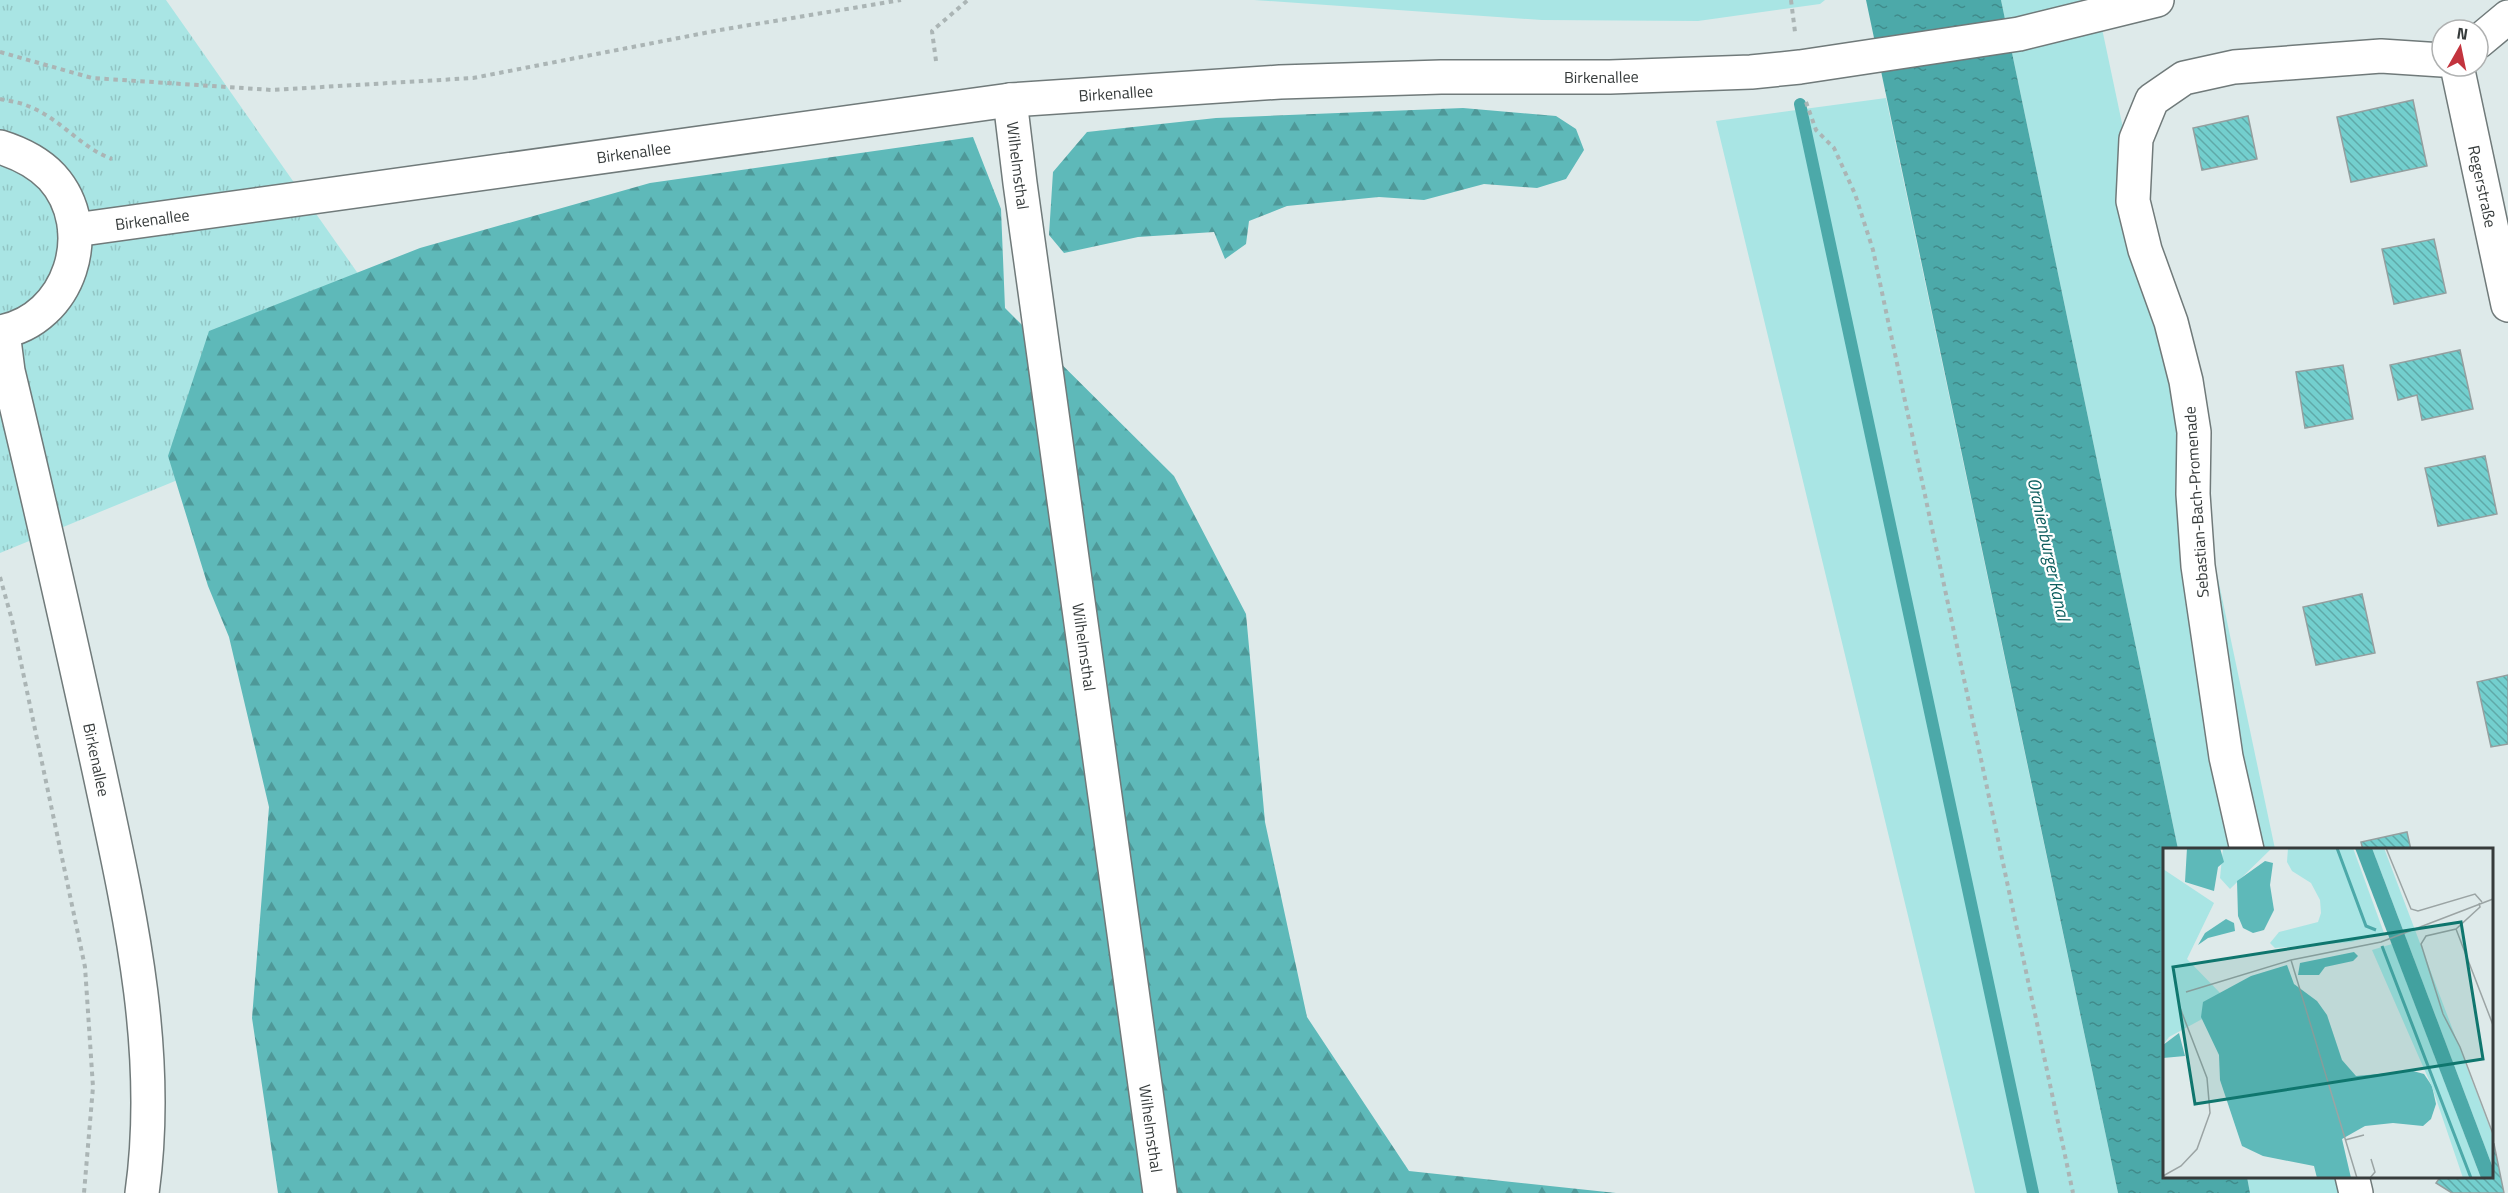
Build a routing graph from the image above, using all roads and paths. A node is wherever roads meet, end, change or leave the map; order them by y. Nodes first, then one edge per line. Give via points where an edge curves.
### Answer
1 (901, 0) edge
2 (968, 0) edge
3 (1791, 0) edge
4 (2157, 0) edge
5 (2508, 17) edge
6 (2490, 32) edge
7 (1795, 35) dead end
8 (0, 52) edge
9 (2430, 59) edge
10 (936, 61) dead end
11 (1800, 67) junction
12 (2460, 78) edge
13 (0, 99) edge
14 (1010, 100) junction
15 (0, 147) edge
16 (112, 159) dead end
17 (75, 230) junction
18 (2508, 305) edge
19 (2, 332) edge
20 (0, 577) edge
21 (2247, 848) edge
22 (2352, 1178) edge
23 (84, 1193) edge
24 (142, 1193) edge
25 (1160, 1193) edge
26 (2073, 1193) edge
27 (2356, 1193) edge

1 - 8 path via 473,78 272,90 92,78
2 - 10 path via 932,31
3 - 7 path
4 - 11 street, Birkenallee via 2019,34
5 - 6 street
9 - 21 street, Sebastian-Bach-Promenade via 2381,56 2234,68 2184,78 2152,100 2136,140 2133,201 2186,381 2194,432 2198,566 2226,757
11 - 14 street, Birkenallee via 1610,77 1280,82
11 - 26 path via 1804,97 1816,130 1834,148 1855,194 1873,250
12 - 18 street, Regerstraße
13 - 16 path via 29,106 91,150
14 - 17 street, Birkenallee
14 - 25 street, Wilhelmsthal
15 - 17 street, Birkenallee via 28,158 52,177 68,201
17 - 19 street, Birkenallee via 70,274 59,294 25,324
19 - 24 street, Birkenallee via 85,705 142,990 148,1092
20 - 23 path via 85,967 93,1087
22 - 27 street

